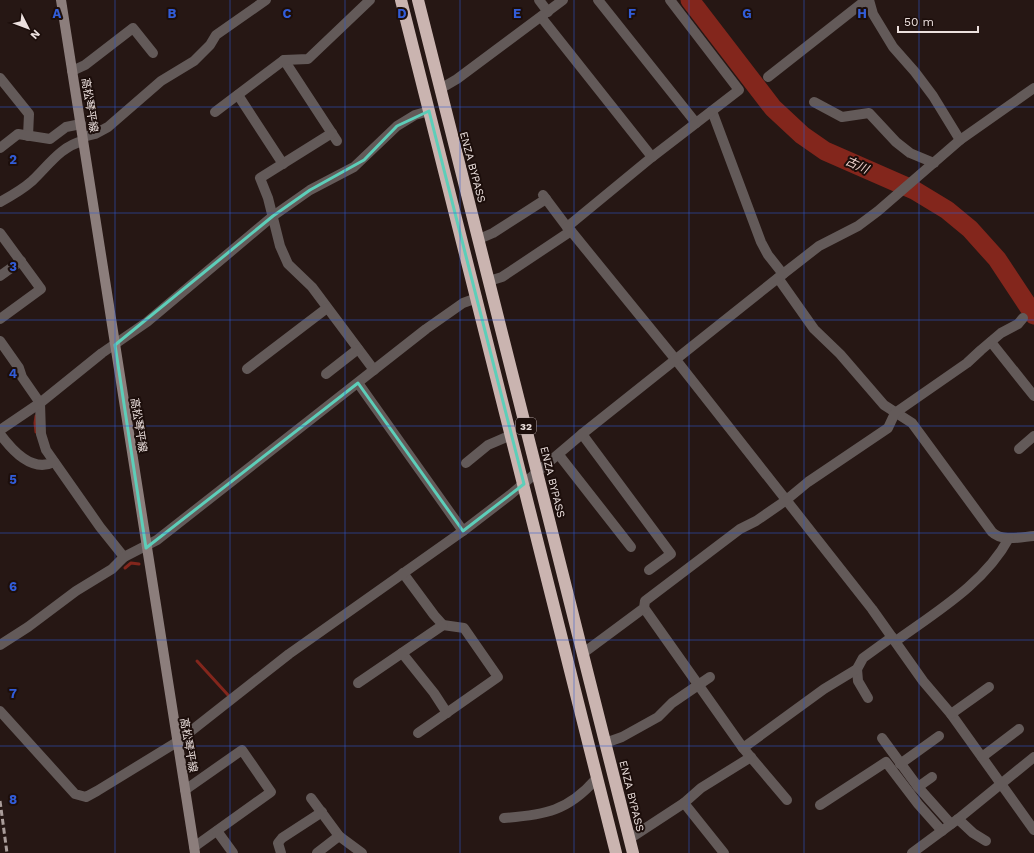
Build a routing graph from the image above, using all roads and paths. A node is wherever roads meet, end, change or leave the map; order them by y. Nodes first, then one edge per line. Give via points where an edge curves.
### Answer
1 (62, 0) edge
2 (266, 0) edge
3 (370, 0) edge
4 (401, 0) edge
5 (418, 0) edge
6 (539, 0) edge
7 (563, 0) edge
8 (598, 0) edge
9 (670, 0) edge
10 (867, 0) edge
11 (545, 14) junction
12 (153, 53) dead end
13 (284, 60) junction
14 (72, 71) junction
15 (768, 77) dead end
16 (0, 78) edge
17 (1034, 88) edge
18 (440, 89) junction
19 (238, 95) junction
20 (814, 102) dead end
21 (429, 111) junction
22 (712, 111) junction
23 (215, 112) dead end
24 (696, 123) junction
25 (81, 124) junction
26 (28, 136) junction
27 (83, 139) junction
28 (960, 140) junction
29 (0, 148) edge
30 (652, 157) junction
31 (934, 162) junction
32 (283, 164) junction
33 (0, 202) edge
34 (273, 216) junction
35 (569, 229) junction
36 (0, 233) edge
37 (479, 239) junction
38 (21, 261) junction
39 (0, 276) edge
40 (780, 276) junction
41 (489, 281) junction
42 (477, 298) junction
43 (327, 308) junction
44 (1023, 318) dead end
45 (0, 319) edge
46 (0, 341) edge
47 (991, 342) junction
48 (115, 345) junction
49 (358, 349) junction
50 (676, 360) junction
51 (247, 369) dead end
52 (374, 370) junction
53 (326, 374) dead end
54 (358, 383) junction
55 (1034, 396) edge
56 (40, 403) junction
57 (895, 413) junction
58 (0, 430) edge
59 (0, 434) edge
60 (582, 434) junction
61 (511, 435) junction
62 (1034, 436) edge
63 (1019, 449) dead end
64 (559, 455) junction
65 (54, 462) junction
66 (466, 463) dead end
67 (537, 473) junction
68 (524, 484) junction
69 (785, 501) junction
70 (463, 531) junction
71 (1034, 536) edge
72 (1009, 538) junction
73 (631, 547) dead end
74 (146, 548) junction
75 (124, 557) junction
76 (649, 570) dead end
77 (403, 573) junction
78 (644, 608) junction
79 (443, 625) junction
80 (894, 639) junction
81 (0, 645) edge
82 (402, 653) junction
83 (582, 654) junction
84 (857, 669) junction
85 (710, 678) dead end
86 (358, 684) dead end
87 (700, 685) junction
88 (988, 687) dead end
89 (868, 698) dead end
90 (0, 711) edge
91 (447, 713) junction
92 (951, 714) junction
93 (1019, 729) dead end
94 (418, 733) dead end
95 (939, 736) dead end
96 (882, 738) dead end
97 (177, 742) junction
98 (605, 743) junction
99 (743, 748) junction
100 (752, 757) junction
101 (982, 757) junction
102 (1034, 757) edge
103 (900, 764) junction
104 (932, 777) dead end
105 (596, 779) junction
106 (999, 784) junction
107 (918, 787) junction
108 (184, 790) junction
109 (311, 798) dead end
110 (787, 800) dead end
111 (684, 803) junction
112 (820, 805) dead end
113 (322, 812) junction
114 (504, 818) dead end
115 (954, 821) junction
116 (217, 830) junction
117 (1034, 830) edge
118 (942, 831) junction
119 (339, 836) junction
120 (629, 839) junction
121 (986, 841) dead end
122 (194, 850) edge
123 (233, 853) edge
124 (281, 853) edge
125 (317, 853) edge
126 (362, 853) edge
127 (616, 853) edge
128 (633, 853) edge
129 (724, 853) edge
130 (912, 853) edge

1 - 14 main road, 高松琴平線
2 - 27 street via 216,36 194,61 161,81 108,127
3 - 13 street via 308,58
4 - 21 highway, 32
5 - 18 highway, ENZA BYPASS / 32
6 - 11 street
7 - 11 street
8 - 24 street
9 - 22 street via 739,90
10 - 15 street
10 - 28 street via 893,47 915,72
11 - 18 street
11 - 30 street
12 - 14 street via 133,28 85,65
13 - 19 street
13 - 32 street via 335,137
14 - 25 main road, 高松琴平線
16 - 26 street via 28,114
17 - 28 street
18 - 21 highway
18 - 37 highway, ENZA BYPASS / 32
19 - 23 street
19 - 32 street
20 - 31 street via 842,117 869,113 910,153
21 - 34 street via 415,115 397,126 354,167 310,190
21 - 42 highway, 32
22 - 24 street
22 - 40 street via 761,242
24 - 30 street
25 - 26 street via 66,127 50,139
25 - 27 main road, 高松琴平線
26 - 29 street via 18,134
27 - 33 street via 73,143 31,182
27 - 48 main road, 高松琴平線
28 - 31 street
30 - 35 street
31 - 40 street via 858,226 819,246
32 - 34 street via 260,178
34 - 43 street via 280,246 288,264 312,287
34 - 48 street
35 - 37 street via 544,196 493,233
35 - 41 street via 502,277
35 - 50 street
36 - 38 street
37 - 41 highway, ENZA BYPASS / 32
38 - 39 street
38 - 45 street via 41,289
40 - 50 street
40 - 57 street via 814,329 840,354 884,405
41 - 42 highway
41 - 67 highway, ENZA BYPASS / 32
42 - 52 street via 463,303 438,320
42 - 61 highway, 32
43 - 49 street
43 - 51 street
44 - 47 street
46 - 56 street
47 - 55 street
47 - 57 street via 968,363
48 - 56 street
48 - 74 main road, 高松琴平線
49 - 52 street
49 - 53 street
50 - 60 street
50 - 69 street
52 - 54 street
54 - 70 street
54 - 74 street
56 - 58 street
56 - 65 street via 41,434 46,450
57 - 69 street via 888,428 808,482
57 - 72 street via 912,423 992,532 997,537
59 - 65 street via 26,460 47,466
60 - 64 street
60 - 76 street via 670,554
61 - 66 street via 488,445
61 - 68 highway, 32
62 - 63 street
64 - 67 street
64 - 73 street
65 - 75 street
67 - 68 street
67 - 83 highway, ENZA BYPASS / 32
68 - 70 street
68 - 105 highway, 32
69 - 78 street via 740,529 646,601
69 - 80 street
70 - 77 street
71 - 72 street
72 - 80 street via 996,558 968,588
74 - 75 street
74 - 97 main road, 高松琴平線
75 - 81 street via 112,569 76,591
77 - 79 street
77 - 97 street via 289,654
78 - 83 street
78 - 87 street via 684,667
79 - 82 street
79 - 91 street via 464,628 498,677
80 - 84 street via 863,658
80 - 92 street
82 - 86 street
82 - 91 street
83 - 98 highway, ENZA BYPASS / 32
84 - 89 street via 858,681
84 - 99 street via 824,689
85 - 87 street
87 - 98 street via 672,703 658,717 622,737
87 - 99 street
88 - 92 street
90 - 97 street via 71,790 81,797 97,791
91 - 94 street
92 - 101 street
93 - 101 street
95 - 103 street
96 - 103 street
97 - 108 main road, 高松琴平線
98 - 120 highway, ENZA BYPASS / 32
99 - 100 street
100 - 110 street
100 - 111 street via 701,788
101 - 106 street
102 - 106 street
103 - 107 street
104 - 107 street
105 - 114 street via 583,795 546,813
105 - 127 highway, 32
106 - 115 street
106 - 117 street
107 - 115 street
108 - 116 street via 242,750 271,792
108 - 122 main road, 高松琴平線
109 - 113 street
111 - 120 street
111 - 129 street
112 - 118 street via 886,762
113 - 119 street
113 - 124 street via 282,838 278,843
115 - 118 street
115 - 121 street
116 - 122 street
116 - 123 street
118 - 130 street
119 - 125 street
119 - 126 street
120 - 128 highway, ENZA BYPASS / 32

